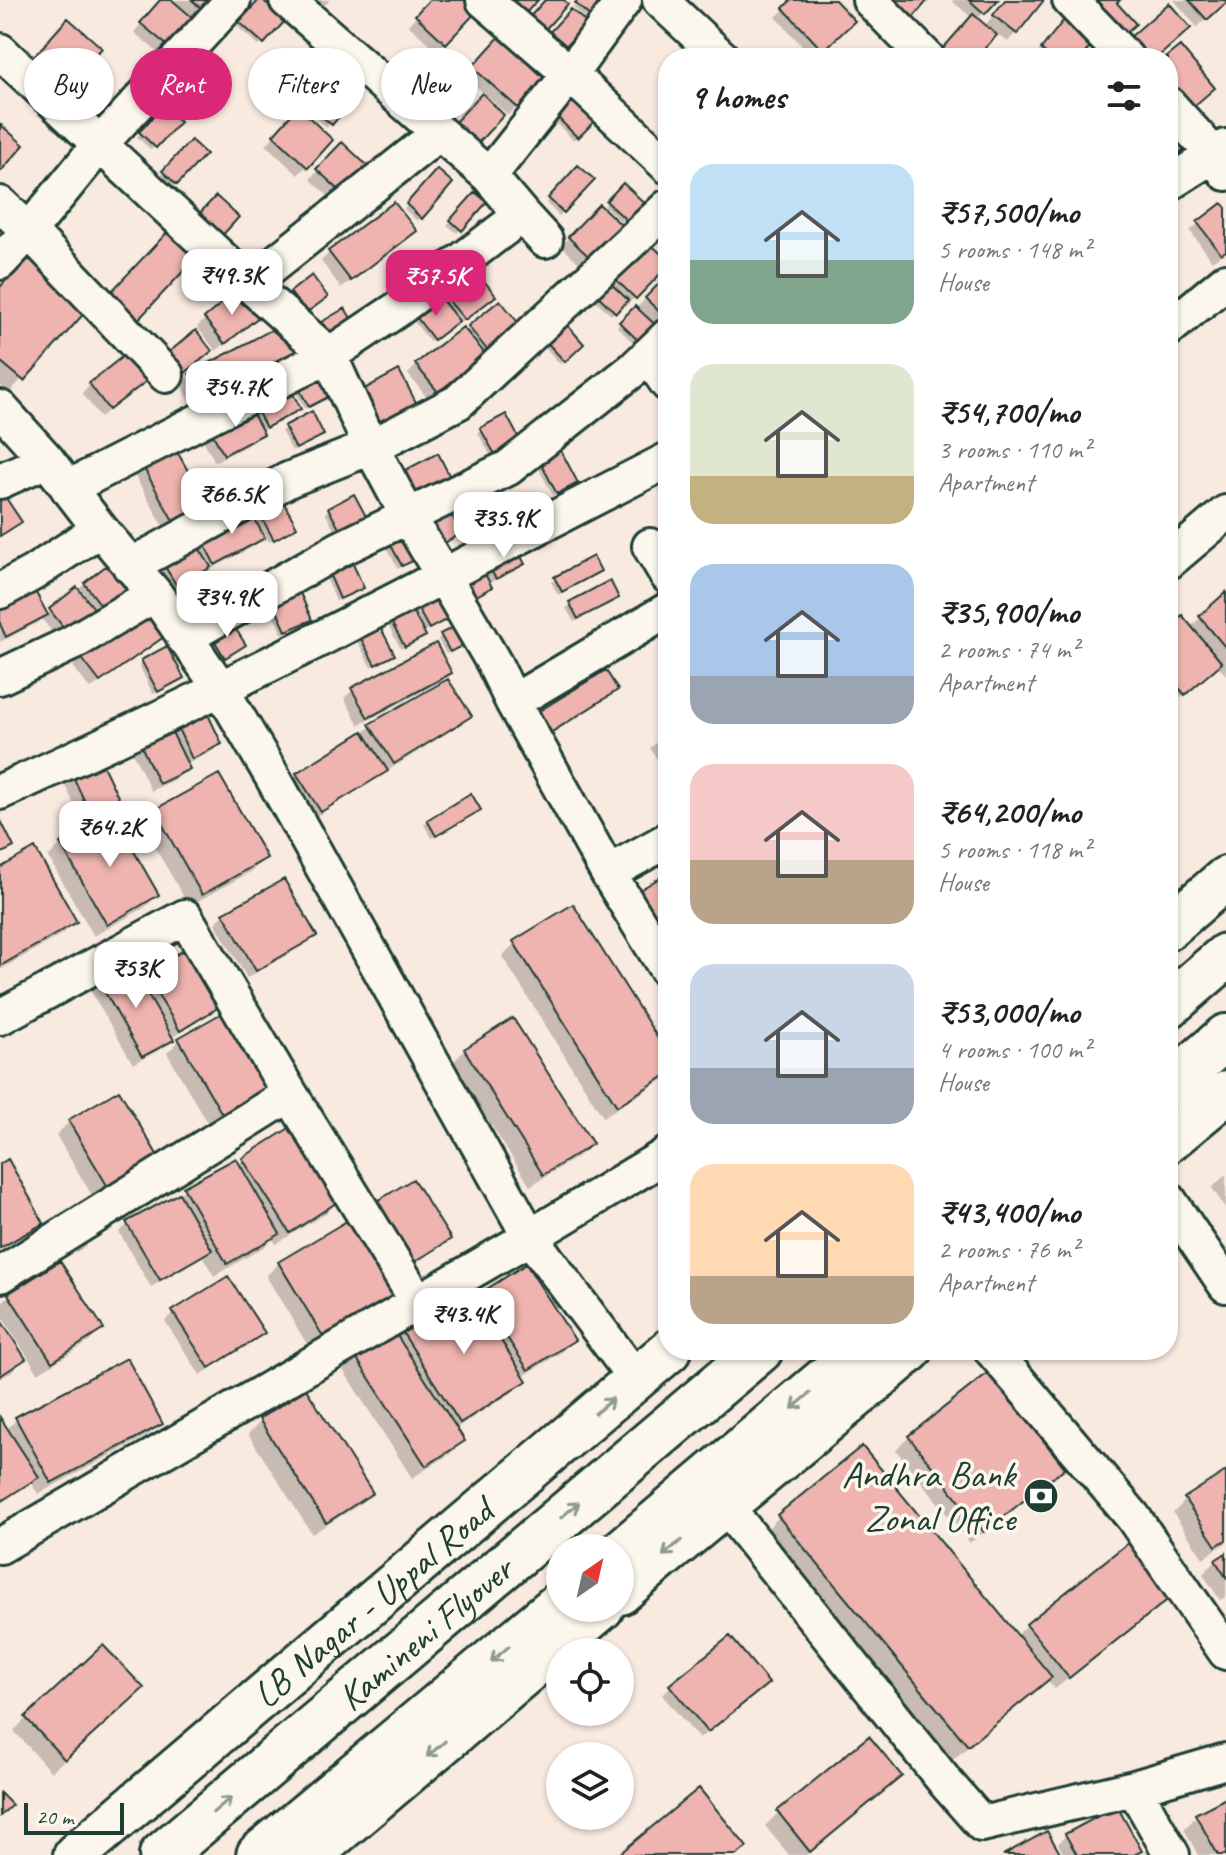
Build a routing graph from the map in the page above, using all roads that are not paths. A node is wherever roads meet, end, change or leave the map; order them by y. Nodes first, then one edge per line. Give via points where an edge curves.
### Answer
1 (233, 0) edge
2 (287, 0) edge
3 (484, 0) edge
4 (624, 0) edge
5 (660, 0) edge
6 (870, 0) edge
7 (1070, 0) edge
8 (711, 48) edge
9 (917, 48) edge
10 (1114, 48) edge
11 (0, 51) edge
12 (570, 74) junction
13 (1178, 114) edge
14 (439, 133) junction
15 (100, 144) junction
16 (658, 157) edge
17 (1222, 159) edge
18 (489, 176) junction
19 (1178, 179) edge
20 (0, 204) edge
21 (658, 216) edge
22 (29, 231) junction
23 (0, 262) edge
24 (1226, 281) edge
25 (249, 284) junction
26 (1178, 321) edge
27 (658, 345) edge
28 (329, 355) junction
29 (166, 375) dead end
30 (0, 408) edge
31 (371, 447) junction
32 (47, 460) junction
33 (658, 465) edge
34 (0, 481) edge
35 (68, 488) junction
36 (1226, 513) edge
37 (408, 516) junction
38 (100, 529) junction
39 (650, 546) dead end
40 (1178, 554) edge
41 (658, 559) edge
42 (130, 566) junction
43 (442, 576) junction
44 (0, 591) edge
45 (155, 594) junction
46 (658, 616) edge
47 (184, 638) junction
48 (0, 677) edge
49 (221, 689) junction
50 (513, 702) junction
51 (0, 792) edge
52 (658, 846) edge
53 (608, 873) junction
54 (1226, 878) edge
55 (1178, 919) edge
56 (658, 955) edge
57 (1226, 956) edge
58 (1178, 997) edge
59 (0, 1017) edge
60 (1226, 1037) edge
61 (1178, 1078) edge
62 (1226, 1093) edge
63 (290, 1094) junction
64 (1178, 1133) edge
65 (658, 1160) edge
66 (1178, 1214) edge
67 (530, 1237) junction
68 (0, 1275) edge
69 (1226, 1285) edge
70 (418, 1302) junction
71 (658, 1360) edge
72 (748, 1360) edge
73 (848, 1360) edge
74 (899, 1360) edge
75 (1000, 1360) edge
76 (636, 1379) junction
77 (724, 1504) junction
78 (634, 1541) edge
79 (0, 1546) edge
80 (634, 1581) edge
81 (546, 1616) edge
82 (586, 1622) edge
83 (1226, 1652) edge
84 (1226, 1761) edge
85 (1134, 1788) junction
86 (315, 1854) edge
87 (75, 1855) edge
88 (162, 1855) edge
89 (259, 1855) edge
90 (1172, 1855) edge

1 - 15 street
2 - 14 street
3 - 12 street
4 - 12 street
5 - 8 street
6 - 9 street
7 - 10 street
11 - 15 street
12 - 16 street
12 - 18 street
13 - 17 street
14 - 18 street
14 - 25 street
15 - 22 street
15 - 25 street
17 - 19 street
18 - 28 street via 533,228
20 - 22 street
21 - 31 street via 458,402
22 - 23 street
22 - 29 street
24 - 26 street
25 - 28 street
27 - 37 street via 508,468
28 - 31 street
28 - 35 street
30 - 32 street
31 - 37 street
31 - 42 street via 288,480
32 - 34 street
32 - 35 street
33 - 43 street
35 - 38 street
36 - 40 street
37 - 43 street
37 - 47 street
38 - 42 street
38 - 44 street
39 - 41 street
42 - 45 street
43 - 49 street
43 - 50 street
45 - 47 street
45 - 48 street via 72,643
46 - 50 street
47 - 49 street
49 - 51 street
49 - 67 street
50 - 53 street
52 - 53 street
53 - 56 street
54 - 55 street
57 - 58 highway
59 - 63 street via 185,917
60 - 61 highway
62 - 64 street
63 - 68 street
63 - 70 street
65 - 67 street
66 - 69 street
67 - 70 street
67 - 76 street
70 - 79 street
71 - 76 street, LB Nagar - Uppal Road
88 -> 72 highway, Kamineni Flyover
73 -> 78 highway
74 - 77 street
75 - 83 street via 1133,1517
87 -> 76 street, LB Nagar - Uppal Road
77 -> 80 street
77 - 85 street via 982,1824
81 -> 89 highway, Kamineni Flyover
82 -> 86 street
84 - 85 street
85 - 90 street

